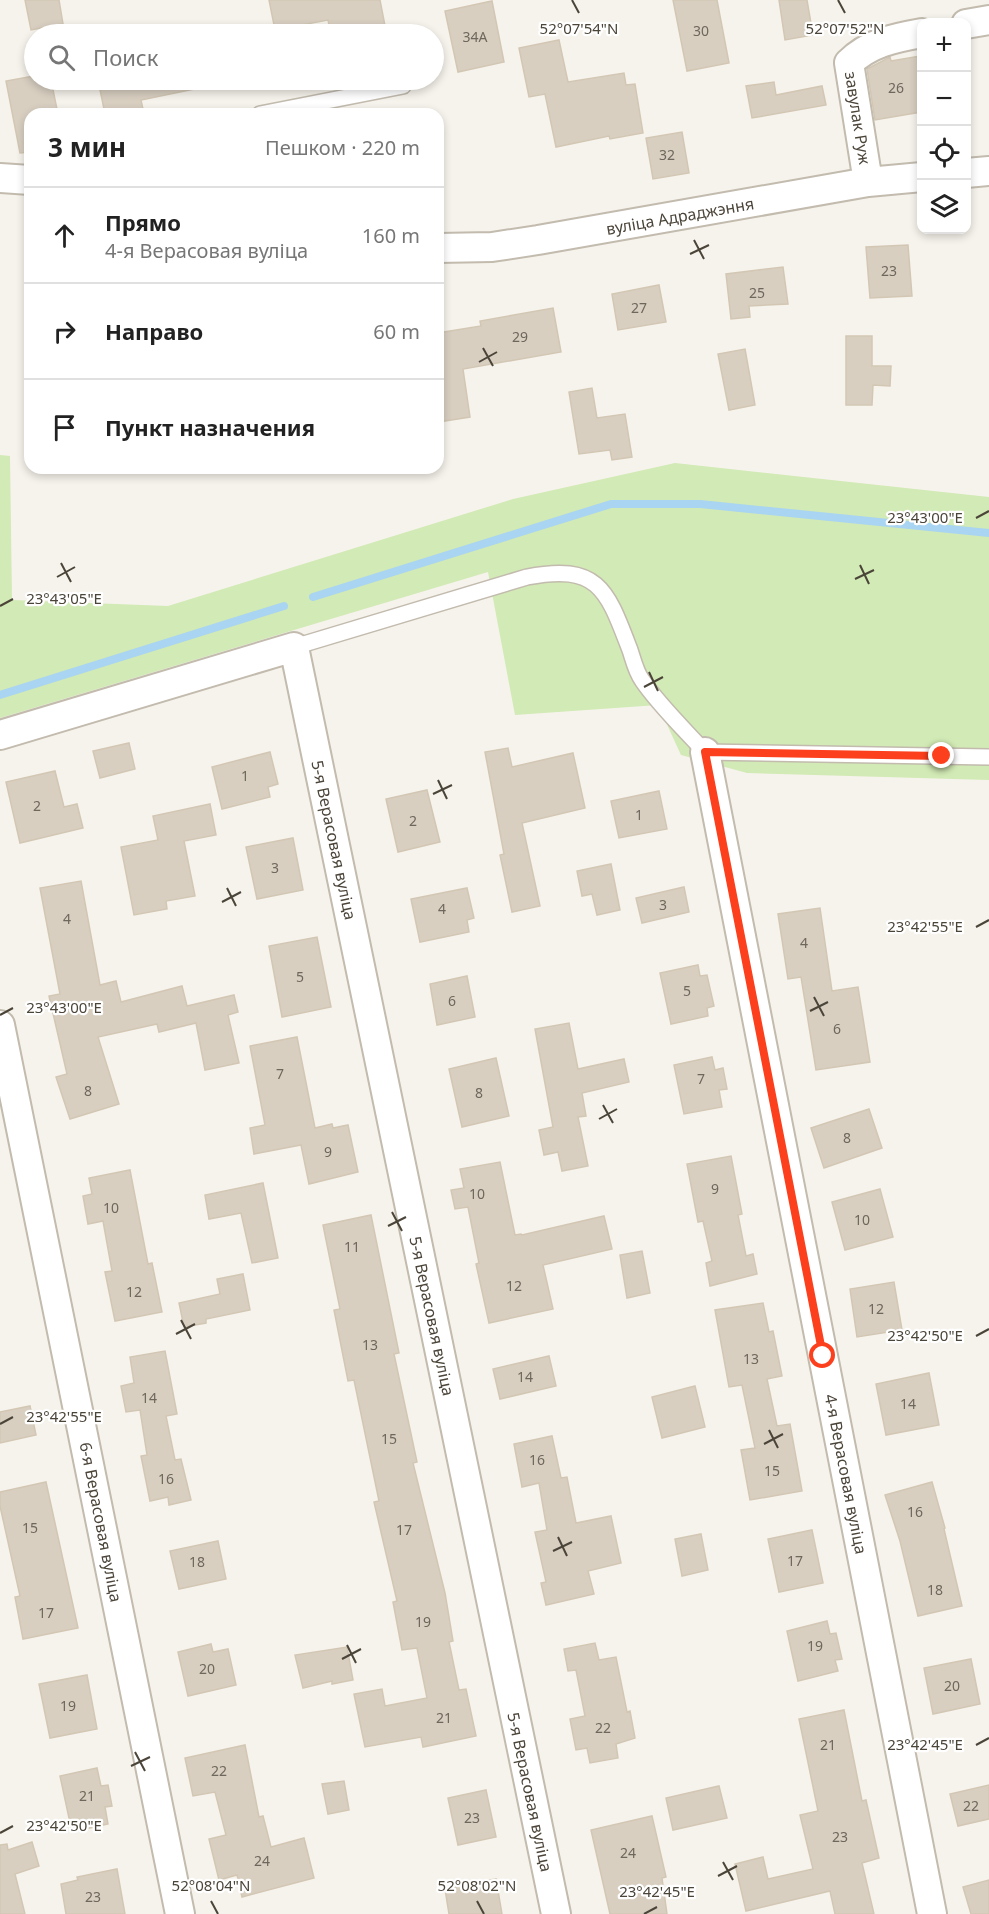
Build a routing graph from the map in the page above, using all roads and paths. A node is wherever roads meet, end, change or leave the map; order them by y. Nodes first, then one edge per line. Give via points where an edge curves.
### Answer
1 (989, 20) edge
2 (971, 23) edge
3 (917, 34) edge
4 (383, 90) edge
5 (291, 108) edge
6 (989, 171) edge
7 (971, 173) edge
8 (917, 177) edge
9 (0, 178) edge
10 (24, 180) edge
11 (868, 182) junction
12 (444, 248) edge
13 (294, 647) junction
14 (0, 735) edge
15 (705, 752) junction
16 (989, 757) edge
17 (0, 1025) edge
18 (180, 1914) edge
19 (556, 1914) edge
20 (932, 1914) edge

1 - 2 street
3 - 11 street, завулак Руж via 884,41 861,51 849,63
4 - 5 lane
6 - 7 street
8 - 11 street, вуліца Адраджэння
9 - 10 street
11 - 12 street, вуліца Адраджэння via 538,240 492,247
13 - 14 street
13 - 15 lane via 527,577 567,573 600,586 641,679
13 - 19 street, 5-я Верасовая вуліца
15 - 16 lane
15 - 20 street, 4-я Верасовая вуліца
17 - 18 street, 6-я Верасовая вуліца

